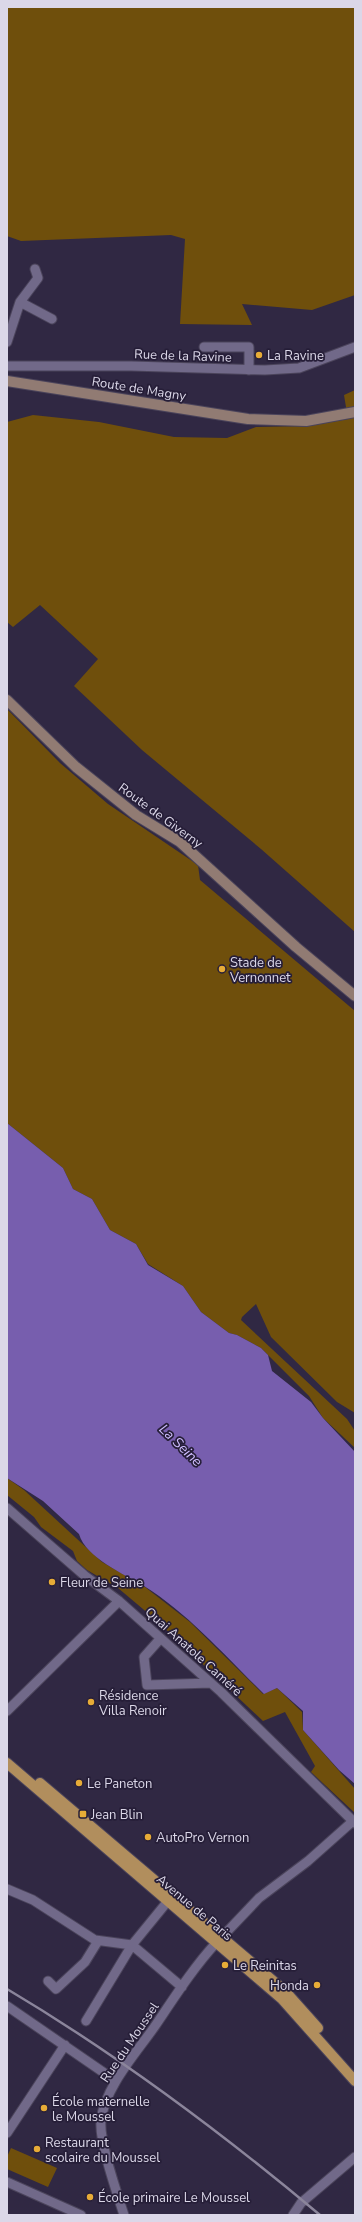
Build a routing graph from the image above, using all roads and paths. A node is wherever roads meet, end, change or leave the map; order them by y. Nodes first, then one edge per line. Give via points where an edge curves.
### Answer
1 (35, 269) dead end
2 (20, 302) junction
3 (52, 319) dead end
4 (7, 342) edge
5 (204, 347) dead end
6 (355, 348) edge
7 (7, 366) edge
8 (249, 370) junction
9 (7, 381) edge
10 (355, 412) edge
11 (7, 700) edge
12 (355, 996) edge
13 (7, 1508) edge
14 (119, 1601) junction
15 (160, 1639) junction
16 (211, 1683) junction
17 (7, 1711) edge
18 (7, 1754) edge
19 (7, 1763) edge
20 (354, 1822) edge
21 (7, 1889) edge
22 (170, 1898) junction
23 (218, 1940) junction
24 (98, 1941) junction
25 (132, 1945) junction
26 (48, 1981) dead end
27 (182, 1987) junction
28 (9, 2010) edge
29 (86, 2021) dead end
30 (65, 2045) junction
31 (355, 2071) edge
32 (116, 2081) junction
33 (355, 2081) edge
34 (7, 2133) edge
35 (355, 2157) edge
36 (7, 2182) edge
37 (81, 2215) edge
38 (124, 2215) edge
39 (293, 2215) edge

1 - 2 street via 38,278
2 - 3 street
2 - 4 street
5 - 8 street via 249,347
6 - 8 street, Rue de la Ravine via 299,368
7 - 8 street, Rue de la Ravine via 131,366
9 - 10 main road, Route de Magny via 267,420 306,421
11 - 12 main road, Route de Giverny via 76,767 136,815 180,842 296,947
13 - 14 street, Quai Anatole Caméré
14 - 15 street, Quai Anatole Caméré
14 - 17 street
15 - 16 street, Quai Anatole Caméré
15 - 16 street via 144,1657 147,1685
16 - 20 street, Quai Anatole Caméré
18 - 22 main road, Avenue de Paris
19 - 22 main road, Avenue de Paris
20 - 23 street, Rue du Moussel via 259,1898
21 - 24 street via 33,1900
22 - 23 main road, Avenue de Paris
22 - 25 street
23 - 27 street, Rue du Moussel
23 - 31 main road, Avenue de Paris via 285,1991
23 - 33 main road, Avenue de Paris via 292,2009
24 - 25 street
24 - 26 street via 85,1962 56,1989
25 - 27 street
25 - 29 street
27 - 32 street, Rue du Moussel
28 - 30 street
30 - 32 street
30 - 34 street
32 - 38 street, Rue du Moussel via 105,2104 101,2121 104,2143
35 - 39 street via 301,2203
36 - 37 street

